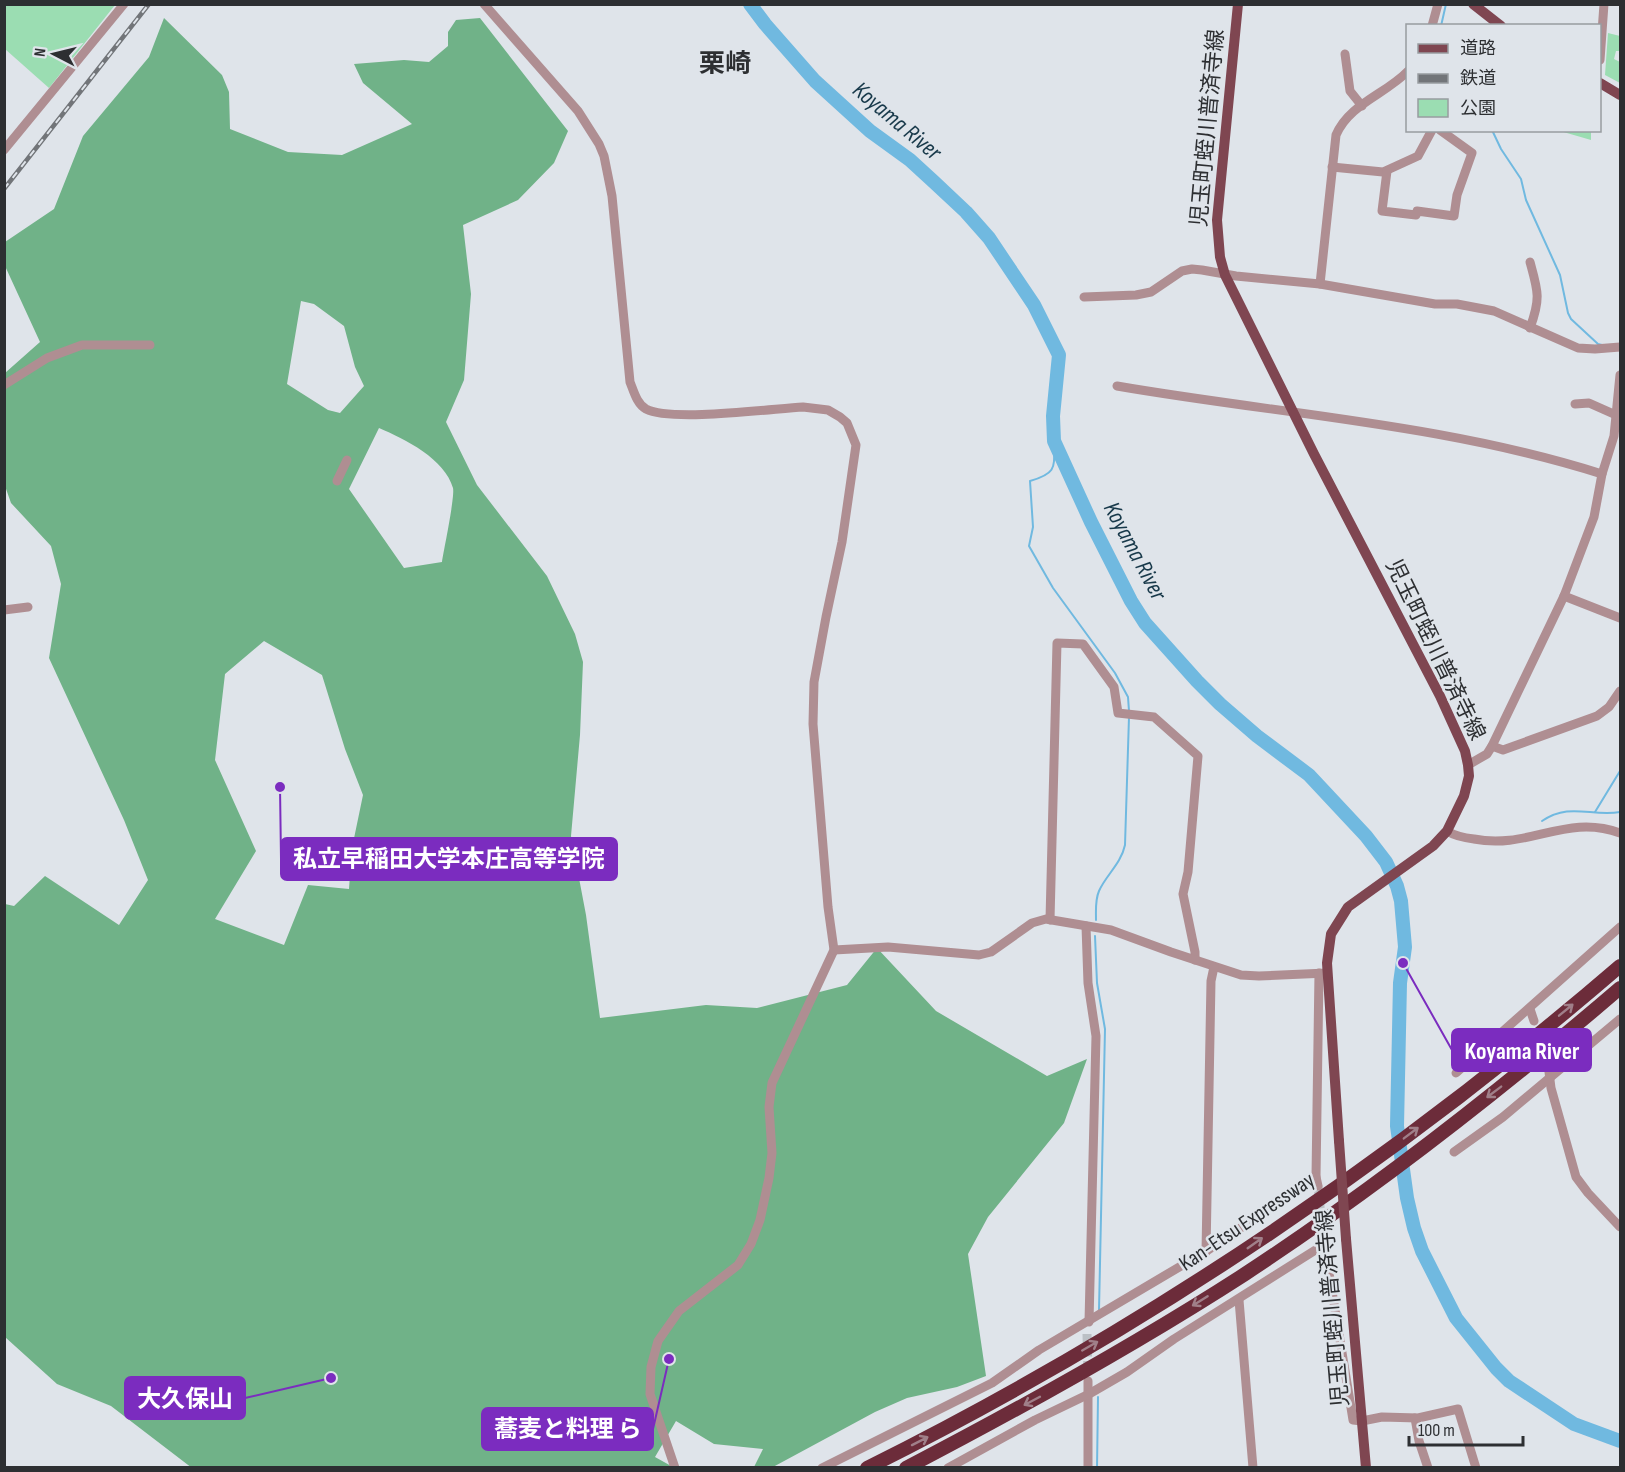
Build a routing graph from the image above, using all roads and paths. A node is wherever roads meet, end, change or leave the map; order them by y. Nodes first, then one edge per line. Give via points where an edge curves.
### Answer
1 (124, 4) edge
2 (484, 4) edge
3 (1238, 4) edge
4 (1438, 4) edge
5 (1473, 4) edge
6 (1604, 4) edge
7 (1433, 24) edge
8 (1498, 24) edge
9 (1601, 38) edge
10 (1345, 54) dead end
11 (1406, 72) edge
12 (1601, 84) edge
13 (1620, 95) edge
14 (1362, 106) junction
15 (1431, 132) edge
16 (1443, 132) edge
17 (4, 150) edge
18 (1332, 167) junction
19 (1386, 171) junction
20 (1530, 262) dead end
21 (1225, 275) junction
22 (1320, 284) junction
23 (1084, 297) dead end
24 (1530, 328) junction
25 (150, 345) dead end
26 (1620, 347) edge
27 (1620, 375) edge
28 (4, 385) edge
29 (1117, 386) dead end
30 (1575, 404) dead end
31 (1293, 412) junction
32 (1616, 415) junction
33 (1616, 441) edge
34 (347, 460) dead end
35 (1602, 474) junction
36 (337, 481) dead end
37 (1564, 596) junction
38 (28, 607) dead end
39 (4, 610) edge
40 (1620, 618) edge
41 (1620, 691) edge
42 (1492, 746) junction
43 (1468, 765) junction
44 (1447, 831) junction
45 (1620, 833) edge
46 (1050, 920) junction
47 (1086, 926) junction
48 (1620, 927) edge
49 (834, 950) junction
50 (1195, 960) junction
51 (1620, 966) edge
52 (1214, 967) junction
53 (1323, 973) junction
54 (1620, 988) edge
55 (1530, 1009) junction
56 (1620, 1019) edge
57 (1534, 1021) dead end
58 (1548, 1064) dead end
59 (1456, 1073) dead end
60 (1551, 1079) junction
61 (1454, 1152) dead end
62 (1620, 1227) edge
63 (1206, 1252) junction
64 (1239, 1300) junction
65 (1086, 1327) junction
66 (1088, 1381) tunnel mouth
67 (1089, 1394) junction
68 (1415, 1418) junction
69 (1362, 1421) junction
70 (675, 1467) edge
71 (822, 1467) edge
72 (867, 1467) edge
73 (906, 1467) edge
74 (948, 1467) edge
75 (1088, 1467) edge
76 (1253, 1467) edge
77 (1366, 1467) edge
78 (1428, 1467) edge
79 (1476, 1467) edge

1 - 17 street
2 - 49 street via 578,111 604,156 612,196 630,382 644,408 659,414 681,415 820,408 847,423 855,440 847,512 814,682 813,724
3 - 21 main road, 児玉町蛭川普済寺線 via 1216,220
4 - 7 street
5 - 8 main road
6 - 9 street
10 - 14 street via 1350,91
11 - 14 street
12 - 13 main road
14 - 18 street via 1340,125
15 - 19 street via 1418,156
16 - 19 street via 1472,153 1454,216 1382,211
18 - 19 street
18 - 22 street
20 - 24 street via 1538,306
21 - 22 street
21 - 23 street via 1192,269 1151,292
21 - 31 main road, 児玉町蛭川普済寺線
22 - 24 street via 1494,311
24 - 26 street via 1578,348
25 - 28 street via 82,345 47,358
27 - 32 street
29 - 31 street
30 - 32 street via 1589,403
31 - 35 street via 1404,428 1548,457
31 - 43 main road, 児玉町蛭川普済寺線 via 1440,696
32 - 33 street
33 - 35 street
34 - 36 street
35 - 37 street via 1594,517
37 - 40 street
37 - 42 street
38 - 39 street
41 - 42 street via 1597,716 1503,750
42 - 43 street via 1487,754
43 - 44 main road, 児玉町蛭川普済寺線 via 1464,796
44 - 45 street via 1500,842 1577,826
44 - 53 main road, 児玉町蛭川普済寺線 via 1433,846 1348,907 1331,934
46 - 47 street
46 - 49 street via 1032,923 991,952 980,955 888,947
46 - 50 street via 1057,643 1083,644 1114,687 1118,713 1154,717 1198,756 1183,894
47 - 50 street via 1111,930
47 - 65 street via 1096,1048
48 - 55 street
49 - 70 street via 772,1083 769,1179 751,1244 738,1265 679,1311 658,1341 651,1367 650,1394
50 - 52 street
72 -> 51 highway, Kan-Etsu Expressway via 1002,1398 1235,1257 1455,1100
52 - 53 street via 1259,976
52 - 63 street
53 - 63 street via 1317,1181
53 - 69 main road, 児玉町蛭川普済寺線, bridge
54 -> 73 highway, Kan-Etsu Expressway via 1459,1119 1245,1274 1041,1396
55 - 57 street
55 - 59 street
56 - 60 street
58 - 60 street
60 - 61 street
60 - 62 street via 1576,1177
63 - 65 street
64 - 67 street
64 - 69 street via 1324,1240 1353,1420
64 - 76 street
65 - 71 street via 1039,1350 992,1383
66 - 67 street
67 - 74 street
67 - 75 street
68 - 69 street
68 - 78 street
68 - 79 street via 1458,1409
69 - 77 main road, 児玉町蛭川普済寺線

